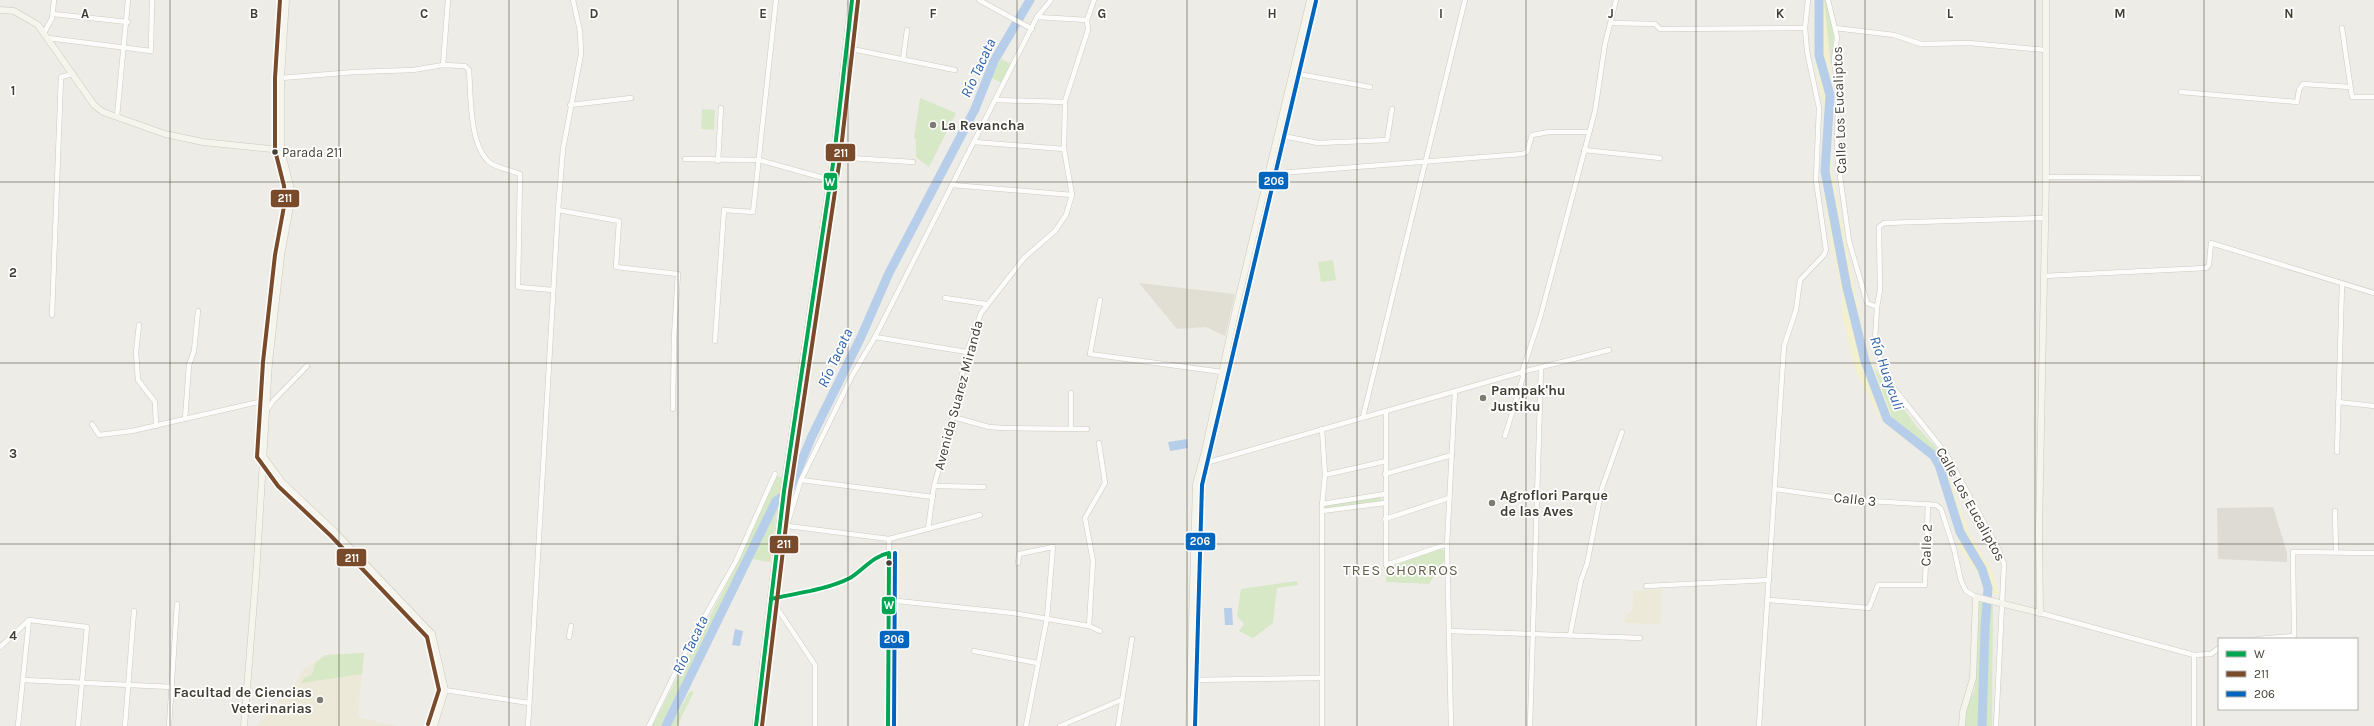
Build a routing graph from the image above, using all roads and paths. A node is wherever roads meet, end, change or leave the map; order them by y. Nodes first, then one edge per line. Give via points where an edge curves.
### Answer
1 (54, 0) edge
2 (128, 0) edge
3 (152, 0) edge
4 (286, 0) edge
5 (448, 0) edge
6 (573, 0) edge
7 (776, 0) edge
8 (852, 0) edge
9 (979, 0) edge
10 (1051, 0) edge
11 (1094, 0) edge
12 (1310, 0) edge
13 (1465, 0) edge
14 (1616, 0) edge
15 (1808, 0) edge
16 (1828, 0) edge
17 (2046, 0) edge
18 (0, 10) edge
19 (53, 14) junction
20 (1037, 17) junction
21 (1087, 20) junction
22 (128, 22) junction
23 (1612, 23) junction
24 (1805, 28) junction
25 (1835, 28) junction
26 (2342, 28) dead end
27 (1032, 29) junction
28 (907, 30) dead end
29 (44, 33) junction
30 (48, 38) junction
31 (847, 48) junction
32 (125, 49) junction
33 (2046, 50) junction
34 (903, 59) junction
35 (443, 64) junction
36 (955, 70) dead end
37 (1293, 73) junction
38 (74, 74) junction
39 (281, 78) junction
40 (1370, 87) dead end
41 (2350, 87) junction
42 (2181, 92) dead end
43 (2374, 97) edge
44 (631, 98) dead end
45 (996, 100) junction
46 (1065, 102) junction
47 (570, 105) junction
48 (721, 108) dead end
49 (1392, 109) dead end
50 (117, 116) junction
51 (1589, 132) junction
52 (1278, 135) junction
53 (974, 142) junction
54 (1064, 149) junction
55 (281, 150) junction
56 (1584, 150) junction
57 (834, 157) junction
58 (1660, 158) dead end
59 (685, 159) dead end
60 (759, 160) junction
61 (1426, 160) junction
62 (718, 161) junction
63 (913, 162) dead end
64 (1268, 174) junction
65 (2046, 177) junction
66 (2199, 178) dead end
67 (831, 180) junction
68 (952, 185) junction
69 (1072, 195) junction
70 (558, 210) junction
71 (2044, 218) junction
72 (2044, 276) junction
73 (2342, 284) junction
74 (553, 290) junction
75 (2374, 293) edge
76 (946, 298) dead end
77 (1100, 300) dead end
78 (986, 304) junction
79 (1877, 307) junction
80 (198, 311) dead end
81 (52, 315) dead end
82 (139, 325) dead end
83 (875, 337) junction
84 (715, 341) dead end
85 (1610, 350) dead end
86 (967, 352) junction
87 (307, 366) dead end
88 (1541, 368) junction
89 (1222, 372) junction
90 (1522, 372) junction
91 (1455, 392) junction
92 (1071, 393) dead end
93 (267, 400) junction
94 (2338, 402) junction
95 (2374, 406) edge
96 (673, 409) dead end
97 (266, 411) junction
98 (1386, 411) junction
99 (953, 417) junction
100 (1363, 417) junction
101 (185, 419) junction
102 (92, 424) dead end
103 (156, 426) junction
104 (1071, 428) junction
105 (1087, 429) dead end
106 (1322, 429) junction
107 (1622, 432) dead end
108 (1505, 436) dead end
109 (1099, 443) dead end
110 (2337, 452) dead end
111 (1452, 454) junction
112 (263, 456) junction
113 (1386, 461) junction
114 (1202, 464) junction
115 (775, 474) dead end
116 (1385, 474) junction
117 (1325, 475) junction
118 (801, 480) junction
119 (934, 486) junction
120 (984, 487) dead end
121 (1775, 489) junction
122 (1385, 494) junction
123 (932, 497) junction
124 (1449, 498) junction
125 (1385, 503) junction
126 (1322, 504) junction
127 (1928, 504) junction
128 (1322, 511) junction
129 (2335, 511) dead end
130 (980, 515) dead end
131 (1385, 519) junction
132 (783, 525) junction
133 (928, 529) junction
134 (889, 539) junction
135 (1447, 544) junction
136 (2336, 552) junction
137 (889, 553) junction
138 (2374, 553) edge
139 (1018, 562) dead end
140 (1769, 580) junction
141 (1646, 586) dead end
142 (1979, 598) junction
143 (771, 599) junction
144 (888, 600) junction
145 (1769, 600) junction
146 (177, 604) dead end
147 (2004, 604) junction
148 (134, 611) dead end
149 (2040, 612) junction
150 (1047, 618) junction
151 (29, 620) junction
152 (571, 626) dead end
153 (1090, 626) junction
154 (1100, 630) dead end
155 (1450, 631) junction
156 (1532, 633) junction
157 (1570, 635) junction
158 (569, 637) dead end
159 (1640, 638) dead end
160 (2270, 638) edge
161 (1132, 639) dead end
162 (0, 647) edge
163 (2218, 649) edge
164 (974, 651) dead end
165 (2194, 655) junction
166 (1037, 663) junction
167 (1321, 678) junction
168 (23, 680) junction
169 (1191, 680) junction
170 (83, 682) junction
171 (129, 684) junction
172 (172, 687) junction
173 (445, 690) junction
174 (1121, 700) junction
175 (530, 703) junction
176 (18, 726) edge
177 (78, 726) edge
178 (126, 726) edge
179 (169, 726) edge
180 (244, 726) edge
181 (434, 726) edge
182 (528, 726) edge
183 (649, 726) edge
184 (756, 726) edge
185 (815, 726) edge
186 (888, 726) edge
187 (1026, 726) edge
188 (1060, 726) edge
189 (1118, 726) edge
190 (1189, 726) edge
191 (1322, 726) edge
192 (1451, 726) edge
193 (1530, 726) edge
194 (1759, 726) edge
195 (1962, 726) edge
196 (1996, 726) edge
197 (2194, 726) edge

1 - 19 street
2 - 22 street
3 - 32 street via 151,51
4 - 39 street
5 - 35 street
6 - 47 street via 580,31 581,54
7 - 60 street
8 - 31 main road
9 - 27 street
10 - 20 street
11 - 21 street, Avenida Suarez Miranda
12 - 37 street
13 - 61 street
14 - 23 street
15 - 24 street
16 - 25 street, Calle Los Eucaliptos
17 - 33 street
18 - 29 street via 14,11 26,17
19 - 22 street
19 - 29 street
20 - 21 street
20 - 27 street
21 - 46 street, Avenida Suarez Miranda via 1088,30
22 - 32 street
23 - 24 street via 1656,24 1660,29
23 - 51 street
24 - 121 street via 1819,108 1816,180 1826,250 1800,280 1796,310 1784,346
25 - 33 street via 1894,35 1921,44 1969,43
25 - 79 street, Calle Los Eucaliptos via 1837,37 1834,60 1838,89 1837,154 1850,241 1867,304
26 - 41 street
27 - 45 street
28 - 34 street
29 - 30 street
30 - 32 street
30 - 38 street
31 - 34 street
31 - 57 main road
32 - 50 street
33 - 65 street
34 - 36 street
35 - 39 street via 412,70
35 - 74 street via 465,66 469,70 478,146 489,163 520,174 518,287
37 - 40 street
37 - 52 street
38 - 50 street via 94,105 103,112
38 - 81 street via 61,77
39 - 55 street
41 - 42 street via 2303,84 2297,102
41 - 43 street via 2352,97
44 - 47 street
45 - 46 street
45 - 53 street
46 - 54 street, Avenida Suarez Miranda
47 - 70 street
48 - 62 street
49 - 52 street via 1387,140 1318,143
50 - 55 street via 165,134 203,142
51 - 56 street
51 - 61 street via 1549,132 1532,135 1527,152 1522,154
52 - 64 street
53 - 54 street
53 - 68 street
54 - 69 street, Avenida Suarez Miranda
55 - 93 street via 290,185 291,201 274,313
56 - 58 street
56 - 90 street via 1540,318
57 - 63 street
57 - 67 main road
59 - 62 street
60 - 62 street
60 - 67 street
60 - 84 street via 753,212 724,210
61 - 64 street
61 - 100 street
64 - 89 street
65 - 66 street
65 - 71 street
67 - 132 main road via 782,504
68 - 69 street
68 - 83 street
69 - 78 street, Avenida Suarez Miranda via 1066,215 1054,231 1024,258
70 - 74 street
70 - 96 street via 619,221 616,267 678,274
71 - 72 street
71 - 79 street via 1884,223 1879,227 1880,290
72 - 73 street via 2206,268 2209,264 2211,243
72 - 149 street
73 - 75 street
73 - 94 street
74 - 175 street
76 - 78 street
77 - 89 street via 1090,354
78 - 86 street, Avenida Suarez Miranda
79 - 147 street, Calle Los Eucaliptos via 1875,340 1883,369 1892,386 1947,455 1998,548 2004,564
80 - 101 street via 194,351 189,365
82 - 103 street via 136,352 138,380 155,402
83 - 86 street
83 - 118 street via 853,374
85 - 88 street
86 - 99 street, Avenida Suarez Miranda
87 - 97 street
88 - 90 street
88 - 156 street
89 - 114 street
90 - 91 street
90 - 108 street via 1523,377
91 - 98 street
91 - 111 street
92 - 104 street
93 - 97 street
93 - 101 street
94 - 95 street
94 - 110 street
97 - 112 street
98 - 100 street
98 - 113 street
99 - 104 street via 990,427
99 - 119 street, Avenida Suarez Miranda
100 - 106 street
101 - 103 street
102 - 103 street via 99,435
104 - 105 street
106 - 114 street
106 - 117 street
107 - 157 street via 1602,488
109 - 153 street via 1105,483 1085,518 1093,561
111 - 116 street
111 - 124 street
112 - 173 street via 282,482 335,532 432,634
112 - 180 street
113 - 116 street
113 - 117 street
114 - 169 street via 1196,484 1194,512
115 - 183 street via 736,561 692,639
116 - 122 street
117 - 126 street
118 - 123 street
118 - 132 street
119 - 120 street
119 - 123 street, Avenida Suarez Miranda
121 - 127 street, Calle 3 via 1854,500
121 - 140 street
122 - 125 street
122 - 126 street
123 - 133 street, Avenida Suarez Miranda
124 - 131 street
124 - 135 street
125 - 128 street
125 - 131 street
126 - 128 street
127 - 142 street, Calle 3 via 1941,509 1961,581 1966,591
127 - 145 street, Calle 2 via 1925,585 1878,585 1869,608
128 - 167 street
129 - 136 street
130 - 133 street
131 - 135 street via 1386,565
132 - 134 street
132 - 143 main road
133 - 134 street
134 - 137 street
135 - 155 street
136 - 138 street
136 - 160 street via 2293,552 2294,636
137 - 143 street via 881,554 842,583
137 - 144 street
139 - 150 street via 1019,554 1053,547
140 - 141 street
140 - 145 street
142 - 147 street
142 - 195 street via 1973,678 1963,712
143 - 184 main road
143 - 185 street via 815,665
144 - 150 street
144 - 186 street
145 - 194 street
146 - 172 street
147 - 149 street
147 - 196 street, Calle Los Eucaliptos
148 - 171 street
149 - 165 street
150 - 153 street
150 - 166 street
151 - 162 street
151 - 168 street
151 - 170 street via 87,627
152 - 158 street
153 - 154 street
155 - 156 street
155 - 192 street
156 - 157 street
156 - 193 street
157 - 159 street
161 - 174 street
163 - 165 street via 2211,654
164 - 166 street
165 - 197 street
166 - 187 street
167 - 169 street
167 - 191 street
168 - 170 street
168 - 176 street
169 - 190 street
170 - 171 street
170 - 177 street
171 - 172 street
171 - 178 street
172 - 179 street
173 - 175 street
173 - 181 street
174 - 188 street
174 - 189 street
175 - 182 street

